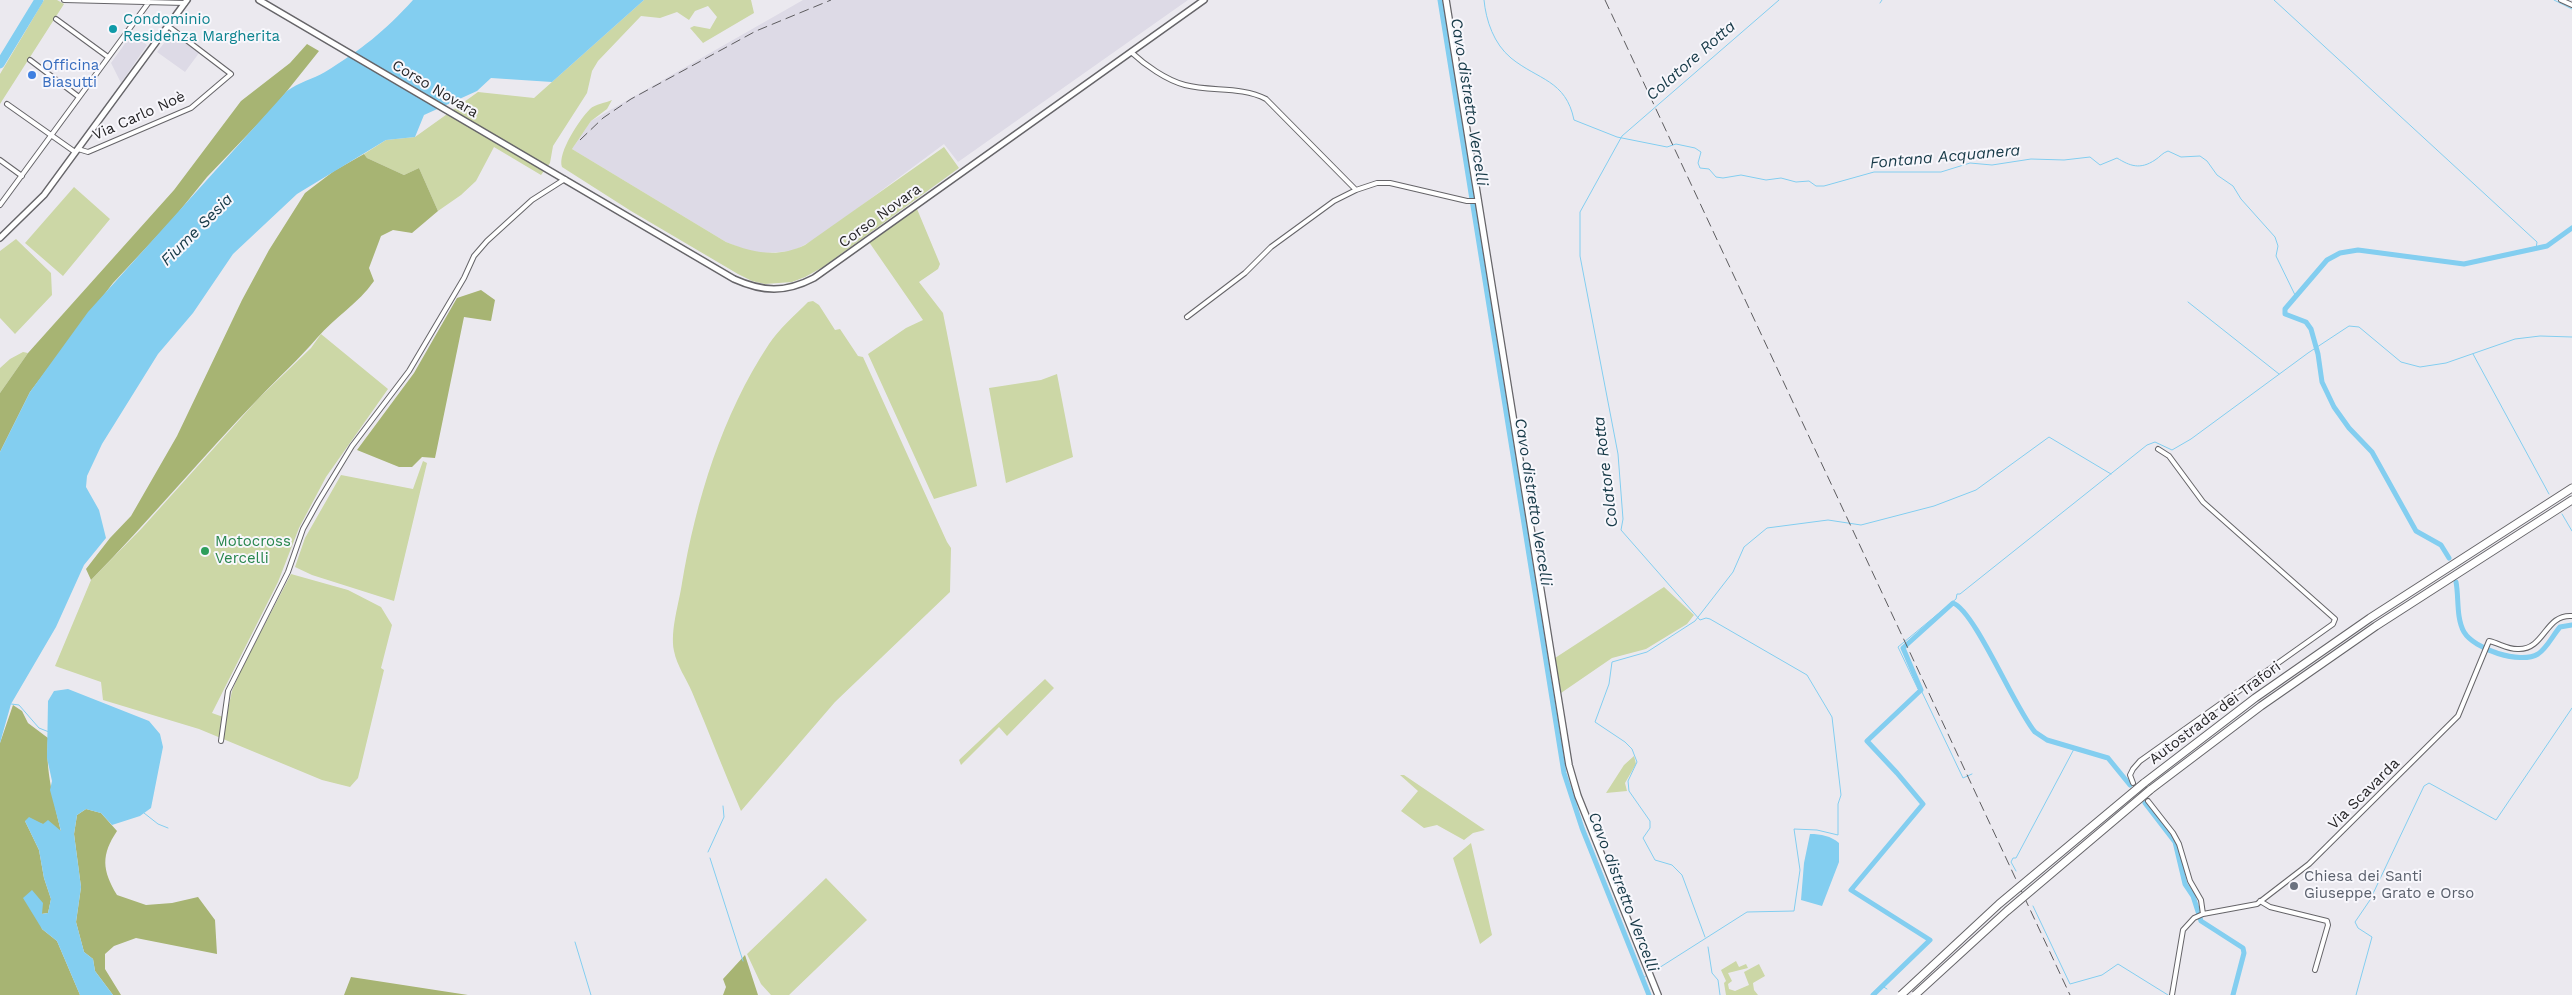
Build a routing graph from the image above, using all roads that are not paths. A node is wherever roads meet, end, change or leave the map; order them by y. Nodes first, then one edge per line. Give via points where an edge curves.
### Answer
1 (64, 0) edge
2 (259, 0) edge
3 (1204, 0) edge
4 (1446, 0) edge
5 (2562, 0) edge
6 (149, 2) junction
7 (186, 2) edge
8 (2572, 5) edge
9 (56, 19) dead end
10 (168, 26) junction
11 (1131, 52) junction
12 (108, 57) junction
13 (30, 60) dead end
14 (79, 97) junction
15 (8, 104) dead end
16 (52, 136) junction
17 (76, 151) junction
18 (0, 160) edge
19 (22, 176) junction
20 (565, 179) junction
21 (1356, 190) junction
22 (1477, 201) junction
23 (0, 205) edge
24 (0, 238) edge
25 (1187, 317) dead end
26 (2158, 449) dead end
27 (2572, 488) edge
28 (2572, 500) edge
29 (2572, 616) edge
30 (220, 741) dead end
31 (2132, 783) dead end
32 (2148, 801) tunnel mouth
33 (2260, 901) junction
34 (2203, 914) junction
35 (2315, 970) dead end
36 (1658, 995) edge
37 (1901, 995) edge
38 (1916, 995) edge
39 (2172, 995) edge

1 - 6 street
2 - 20 main road, Corso Novara
3 - 11 main road, Corso Novara
4 - 22 main road
5 - 8 street
6 - 7 street
6 - 12 street
7 - 10 main road
9 - 12 street
10 - 17 main road
10 - 17 street, Via Carlo Noè via 230,74 191,108 176,116 88,152
11 - 20 main road, Corso Novara via 814,278 789,289 755,288 734,279
11 - 21 street via 1185,85 1250,93 1266,99
12 - 14 street
13 - 14 street
14 - 16 street
15 - 16 street
16 - 17 street
16 - 19 street
17 - 24 main road via 35,206
18 - 19 street
19 - 23 street
20 - 30 street via 532,200 474,256 409,371 352,446 303,529 288,572 228,690
21 - 22 street via 1377,183 1390,183
21 - 25 street via 1334,201 1271,248 1245,273
22 - 36 main road via 1573,780
26 - 31 street via 2169,456 2208,507 2335,619 2333,624 2140,761 2132,769
27 - 37 highway, Autostrada dei Trafori, bridge via 2370,618 2255,698 2144,783 2014,891
28 - 38 highway, Autostrada dei Trafori, bridge via 2376,626 2261,706 2150,790 2007,911
29 - 33 street, Via Scavarda via 2555,620 2528,648 2487,643 2463,707 2450,725 2309,864
32 - 34 street via 2179,844 2190,881 2201,900
33 - 34 street, Via Scavarda
33 - 35 street via 2270,907 2327,921
34 - 39 street, Via Scavarda via 2183,930

